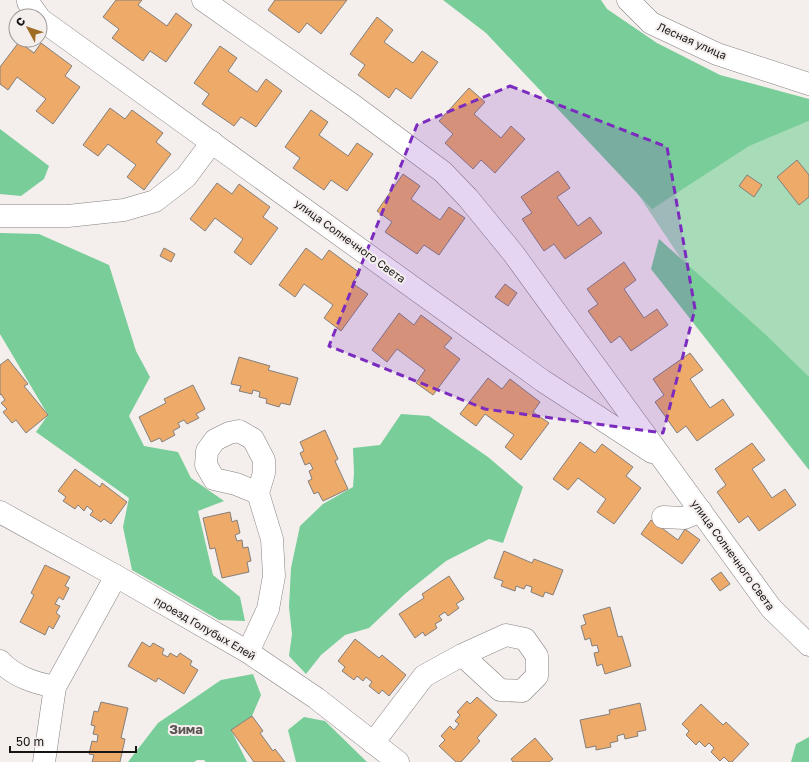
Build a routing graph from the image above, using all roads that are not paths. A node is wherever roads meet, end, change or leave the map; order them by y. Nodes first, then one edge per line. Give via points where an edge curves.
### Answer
1 (203, 0) edge
2 (628, 0) edge
3 (48, 25) edge
4 (809, 84) edge
5 (212, 142) junction
6 (0, 216) edge
7 (663, 459) junction
8 (258, 493) junction
9 (701, 511) junction
10 (0, 512) edge
11 (663, 517) dead end
12 (116, 576) junction
13 (809, 645) edge
14 (248, 652) junction
15 (462, 655) junction
16 (0, 661) edge
17 (55, 687) junction
18 (373, 743) junction
19 (44, 762) edge
20 (398, 762) edge

1 - 7 street, улица Солнечного Света via 443,172 513,253
2 - 4 street, Лесная улица via 651,23 717,54
3 - 5 street, улица Солнечного Света
5 - 6 street via 186,177 155,201 124,210 68,216
5 - 7 street, улица Солнечного Света via 543,381
7 - 9 street, улица Солнечного Света
8 - 8 street via 264,473 264,460 253,438 239,431 215,440 207,451 206,465 214,479
8 - 14 street via 272,539 274,576 268,608
9 - 11 street via 684,518
9 - 13 street, улица Солнечного Света via 771,608
10 - 12 street, проезд Голубых Елей
12 - 14 street, проезд Голубых Елей
12 - 17 street
14 - 18 street, проезд Голубых Елей via 316,698
15 - 15 street via 506,635 525,638 537,656 537,676 522,691 500,690
15 - 18 street via 424,676
16 - 17 street via 24,679
17 - 19 street
18 - 20 street, проезд Голубых Елей

